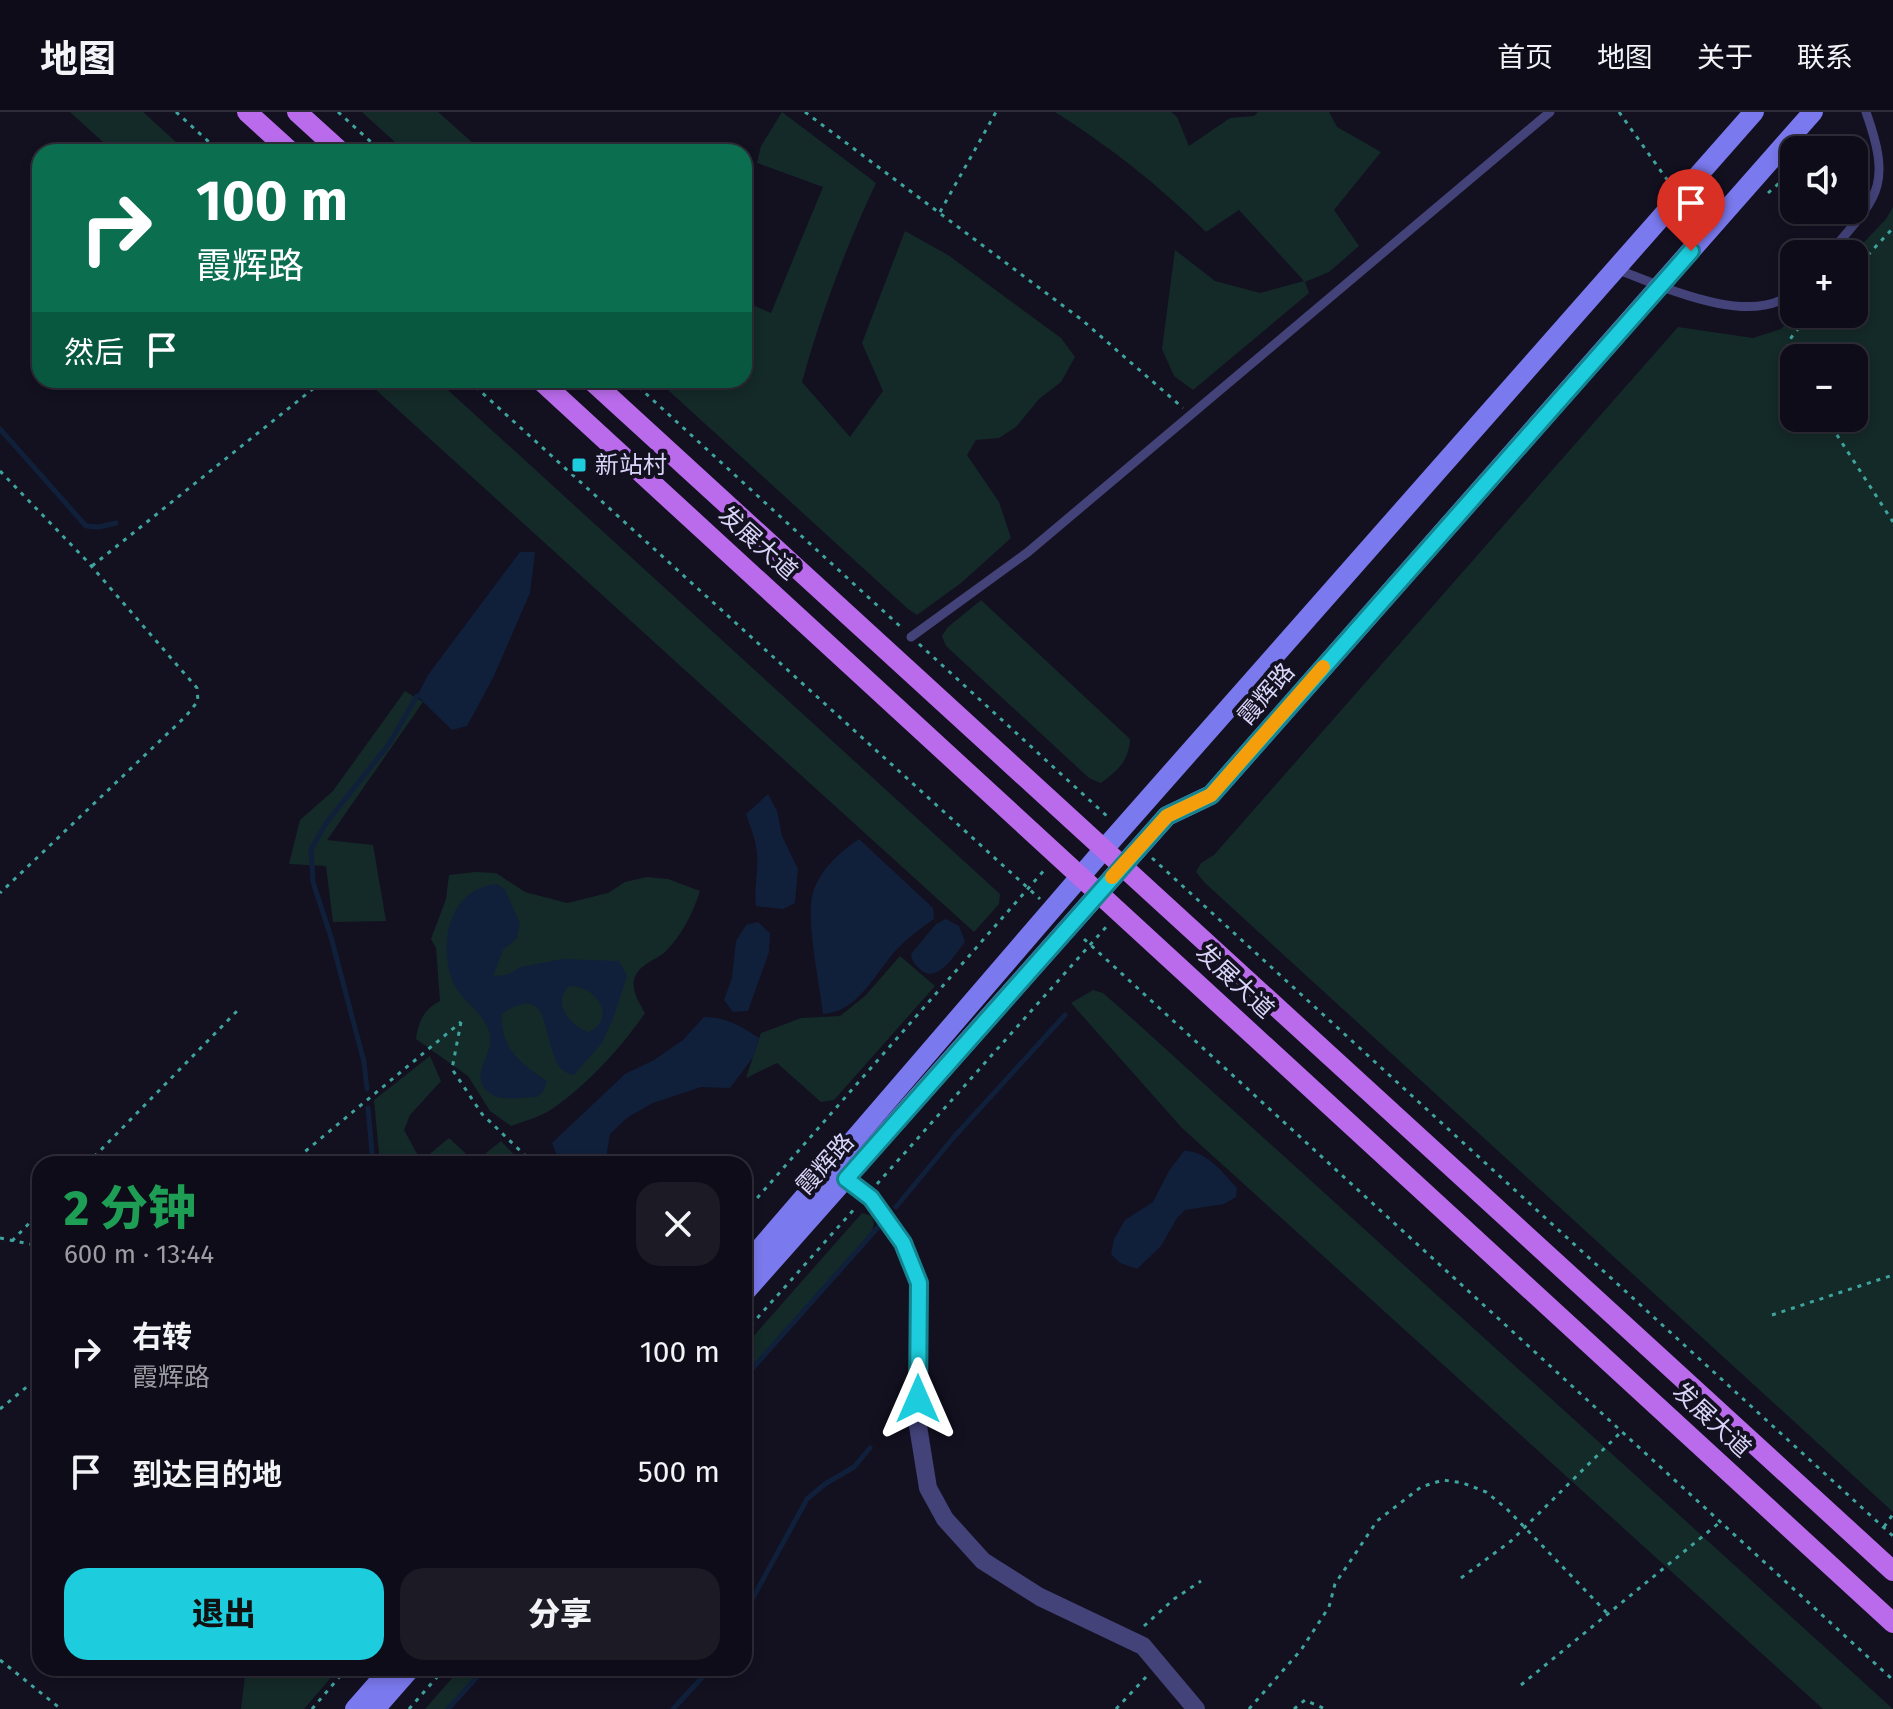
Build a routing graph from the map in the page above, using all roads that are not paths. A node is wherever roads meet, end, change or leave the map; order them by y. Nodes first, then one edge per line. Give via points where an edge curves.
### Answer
1 (247, 112) edge
2 (297, 112) edge
3 (1550, 112) edge
4 (1754, 112) edge
5 (1813, 112) edge
6 (1866, 112) edge
7 (282, 144) edge
8 (332, 144) edge
9 (1841, 240) edge
10 (1616, 269) junction
11 (1660, 285) junction
12 (1780, 301) edge
13 (549, 388) edge
14 (600, 388) edge
15 (911, 637) road end
16 (1104, 849) junction
17 (1122, 866) junction
18 (1082, 875) junction
19 (1099, 892) junction
20 (838, 1174) junction
21 (752, 1259) edge
22 (752, 1283) edge
23 (1893, 1571) edge
24 (1893, 1623) edge
25 (384, 1676) edge
26 (404, 1676) edge
27 (355, 1709) edge
28 (375, 1709) edge
29 (1196, 1709) edge

1 - 7 main road
2 - 8 main road
3 - 15 lane via 1028,552
4 - 10 street, 霞辉路
5 - 11 street, 霞辉路
6 - 9 lane via 1879,141 1883,177 1876,199
10 - 11 lane
10 - 16 street, 霞辉路
11 - 12 lane via 1749,308
11 - 17 street, 霞辉路 via 1211,795 1167,816
13 - 18 main road, 发展大道
14 - 16 main road, 发展大道
16 - 17 main road, 发展大道
16 - 18 street, 霞辉路
17 - 19 street, 霞辉路
17 - 23 main road, 发展大道
18 - 19 main road, 发展大道
18 - 20 street, 霞辉路
19 - 20 street, 霞辉路
19 - 24 main road, 发展大道
20 - 21 street, 霞辉路
20 - 22 street, 霞辉路
20 - 29 street via 867,1195 903,1243 919,1283 918,1426 928,1488 945,1519 983,1561 1040,1597 1143,1646
25 - 27 street
26 - 28 street

